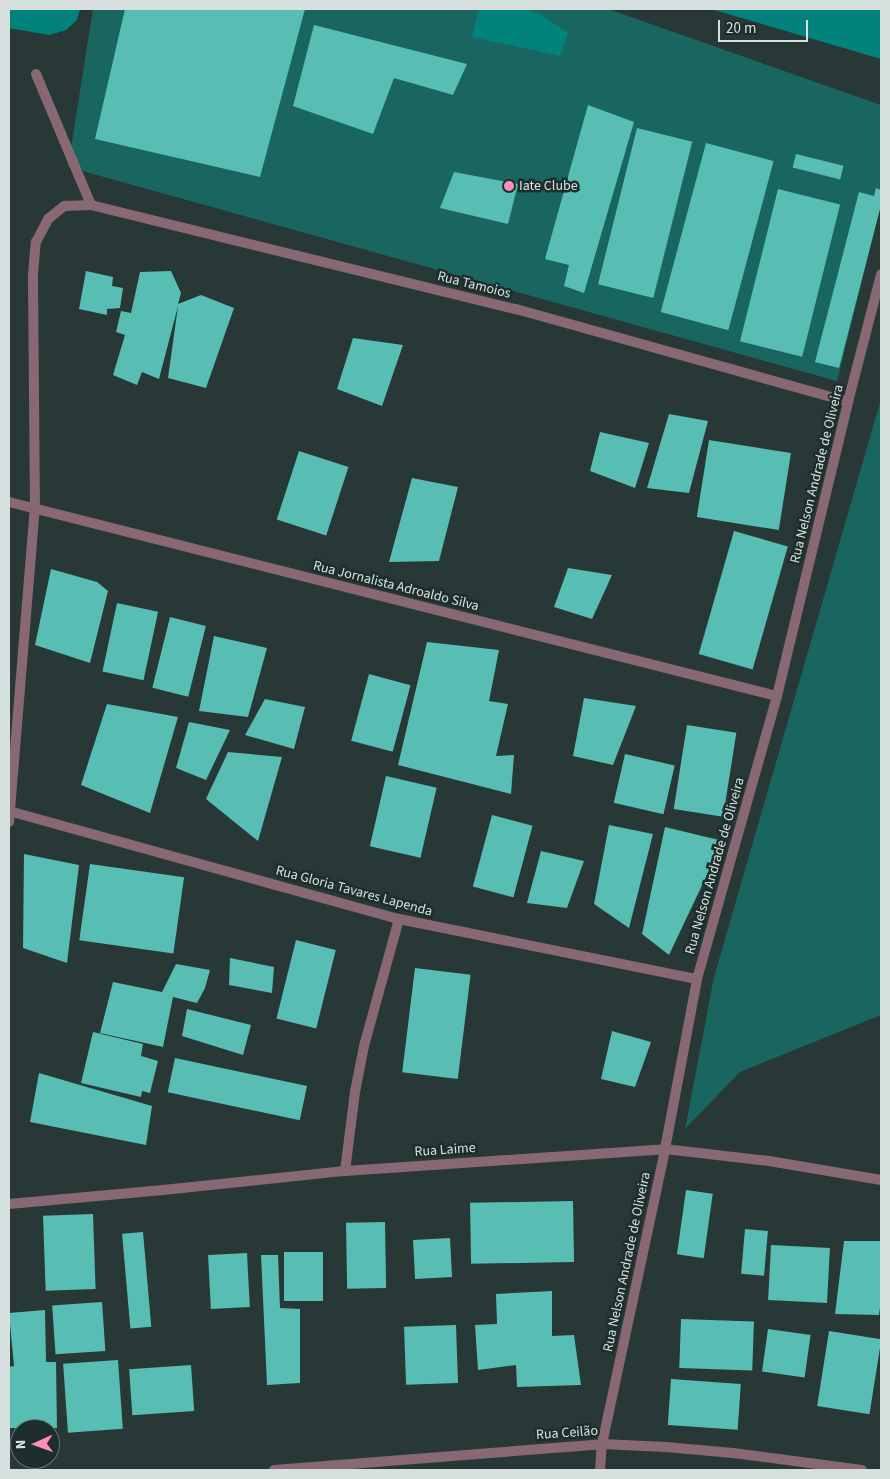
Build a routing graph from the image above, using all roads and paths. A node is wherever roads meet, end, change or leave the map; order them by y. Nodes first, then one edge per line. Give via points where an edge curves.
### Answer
1 (36, 74) dead end
2 (92, 205) junction
3 (881, 274) edge
4 (848, 402) junction
5 (9, 502) edge
6 (35, 509) junction
7 (777, 696) junction
8 (9, 811) edge
9 (9, 822) edge
10 (399, 919) junction
11 (697, 979) junction
12 (665, 1149) junction
13 (345, 1170) junction
14 (881, 1180) edge
15 (9, 1204) edge
16 (602, 1444) junction
17 (274, 1470) edge
18 (600, 1470) edge
19 (862, 1470) edge

1 - 2 street
2 - 4 street, Rua Tamoios via 516,310
2 - 6 street, Rua Tamoios via 64,206 48,219 36,242
3 - 4 street, Rua Nelson Andrade de Oliveira
4 - 7 street, Rua Nelson Andrade de Oliveira
5 - 6 street, Rua Jornalista Adroaldo Silva
6 - 7 street, Rua Jornalista Adroaldo Silva
6 - 8 street, Rua Tamoios
7 - 11 street, Rua Nelson Andrade de Oliveira
8 - 9 street, Rua Tamoios
8 - 10 street, Rua Gloria Tavares Lapenda
10 - 11 street, Rua Gloria Tavares Lapenda
10 - 13 street via 364,1046
11 - 12 street, Rua Nelson Andrade de Oliveira
12 - 13 street, Rua Laime
12 - 14 street, Rua Laime via 769,1161
12 - 16 street, Rua Nelson Andrade de Oliveira
13 - 15 street, Rua Laime
16 - 17 street, Rua Ceilão
16 - 18 street, Rua Nelson Andrade de Oliveira
16 - 19 street, Rua Ceilão via 695,1450

